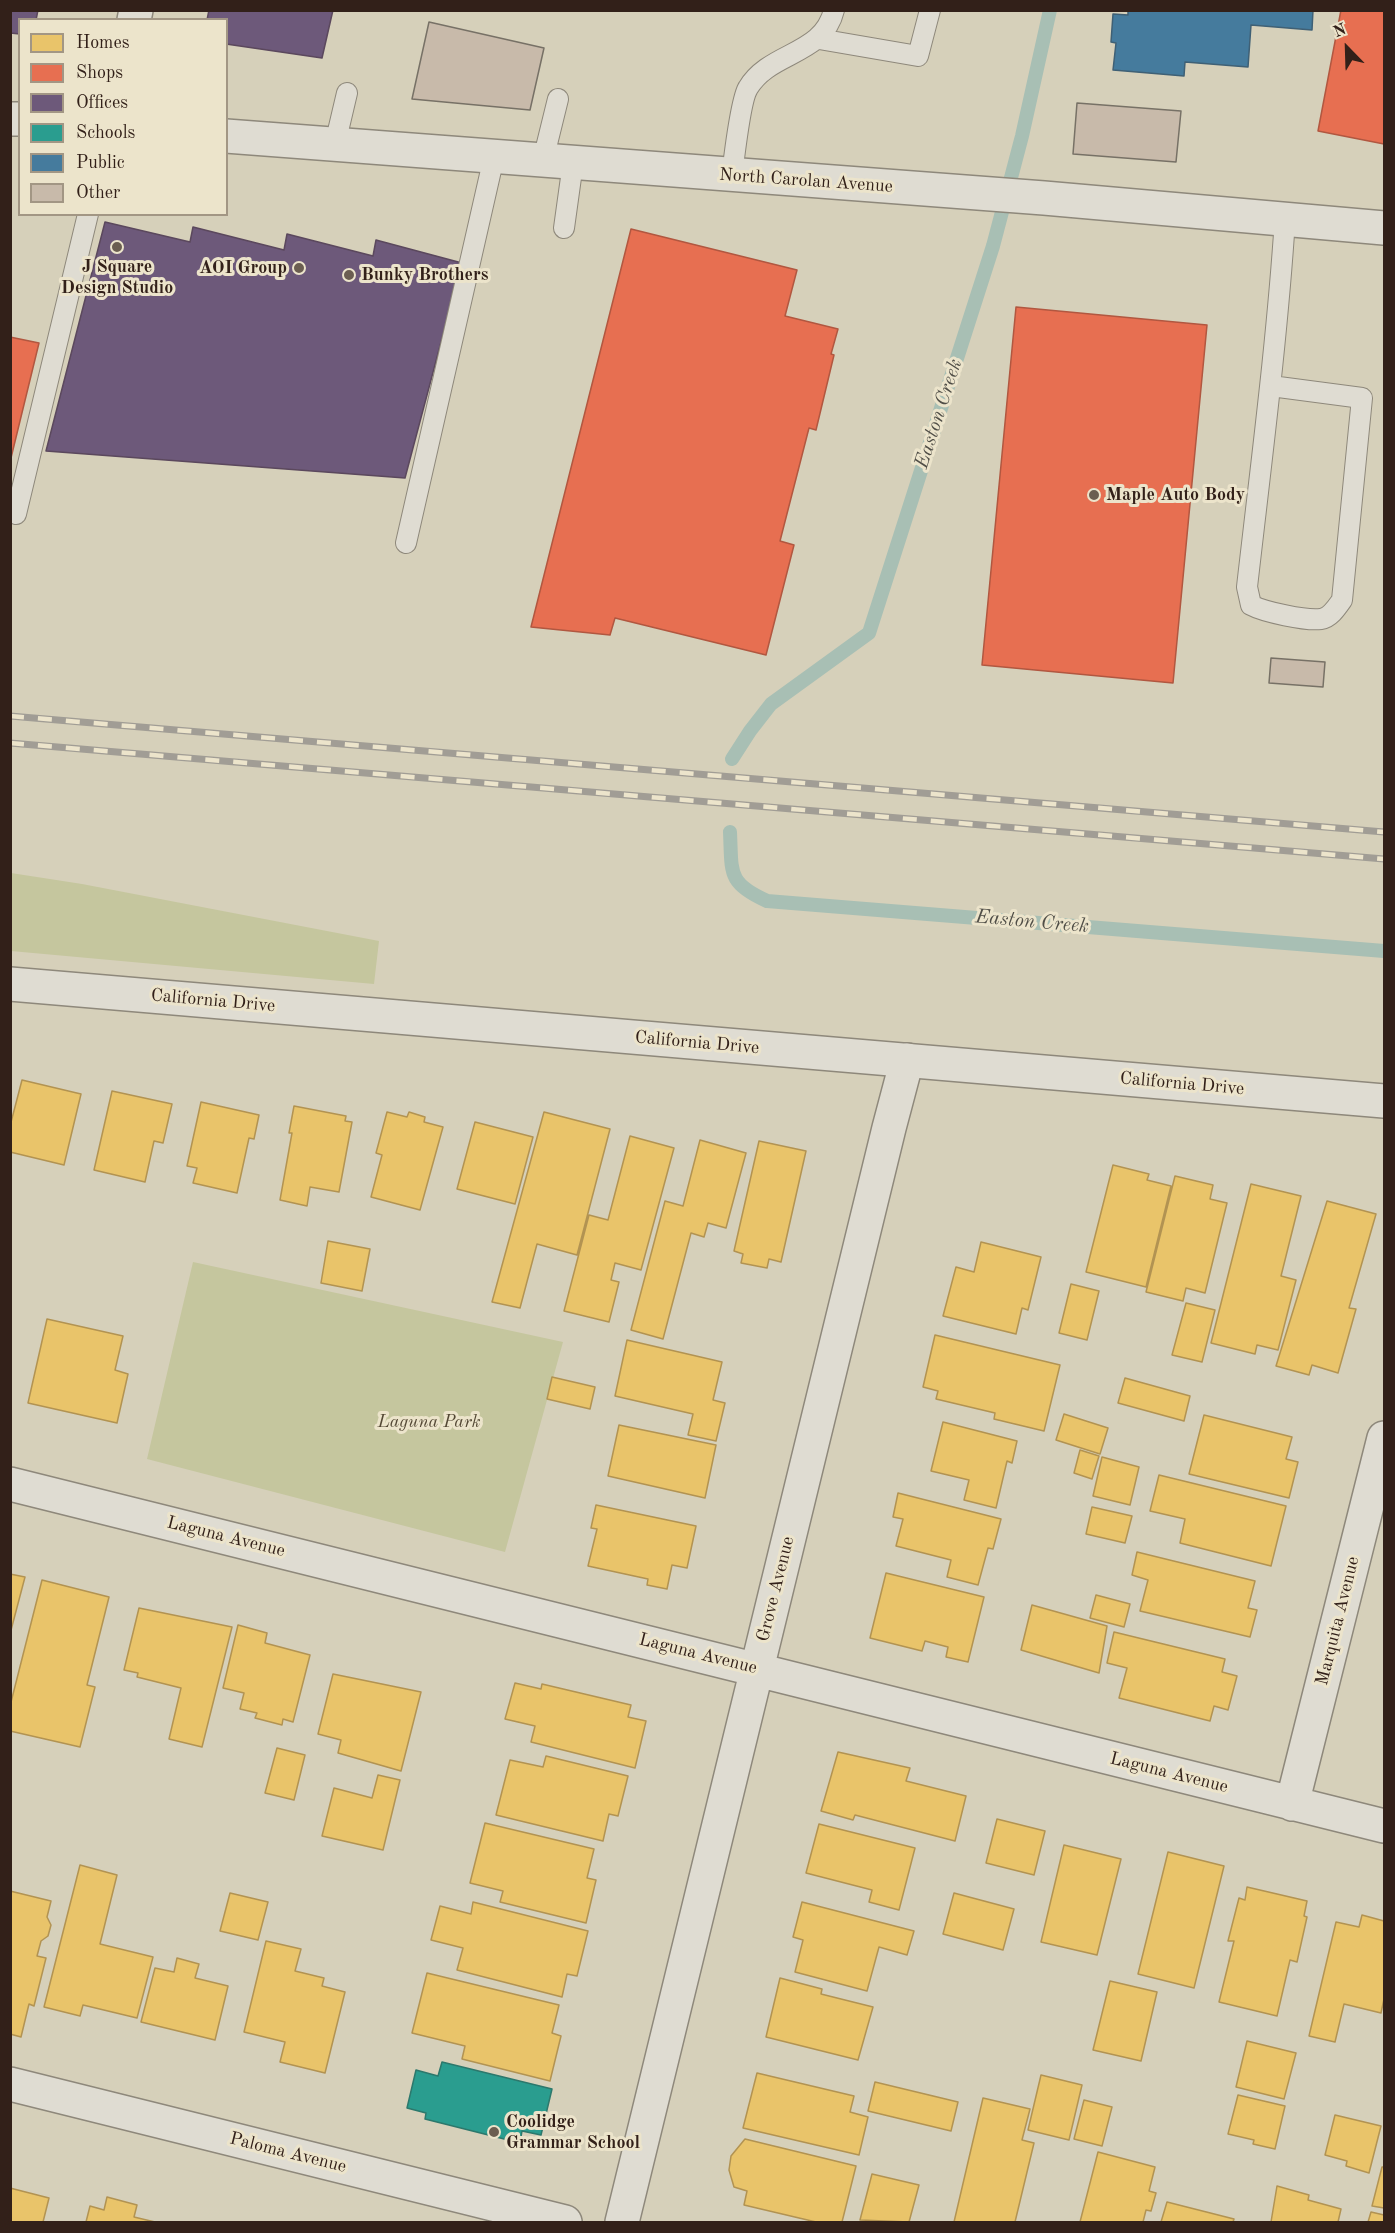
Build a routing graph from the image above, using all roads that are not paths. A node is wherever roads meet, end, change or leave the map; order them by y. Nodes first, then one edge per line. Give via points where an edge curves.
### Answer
1 (834, 10) edge
2 (930, 10) edge
3 (819, 39) junction
4 (347, 93) dead end
5 (558, 99) dead end
6 (228, 136) edge
7 (335, 144) junction
8 (494, 157) junction
9 (558, 161) junction
10 (732, 175) junction
11 (88, 216) edge
12 (1285, 219) junction
13 (564, 228) dead end
14 (1384, 228) edge
15 (1271, 386) junction
16 (16, 514) dead end
17 (406, 543) dead end
18 (10, 984) edge
19 (907, 1060) junction
20 (1384, 1101) edge
21 (1384, 1438) edge
22 (10, 1484) edge
23 (757, 1669) junction
24 (1292, 1804) junction
25 (1384, 1826) edge
26 (10, 2084) edge
27 (565, 2223) edge
28 (622, 2223) edge

1 - 3 lane via 831,26
2 - 3 lane via 918,56
3 - 10 lane via 767,68 747,89
4 - 7 lane
5 - 9 lane
6 - 7 street, North Carolan Avenue
7 - 8 street, North Carolan Avenue
8 - 9 street, North Carolan Avenue
8 - 17 lane
9 - 10 street, North Carolan Avenue
9 - 13 lane
10 - 12 street, North Carolan Avenue
11 - 16 lane
12 - 14 street, North Carolan Avenue
12 - 15 lane
15 - 15 lane via 1247,587 1251,605 1263,612 1322,619 1342,600 1362,398
18 - 19 street, California Drive
19 - 20 street, California Drive
19 - 23 street, Grove Avenue
21 - 24 street, Marquita Avenue
22 - 23 street, Laguna Avenue
23 - 24 street, Laguna Avenue
23 - 28 street, Grove Avenue
24 - 25 street, Laguna Avenue
26 - 27 street, Paloma Avenue

